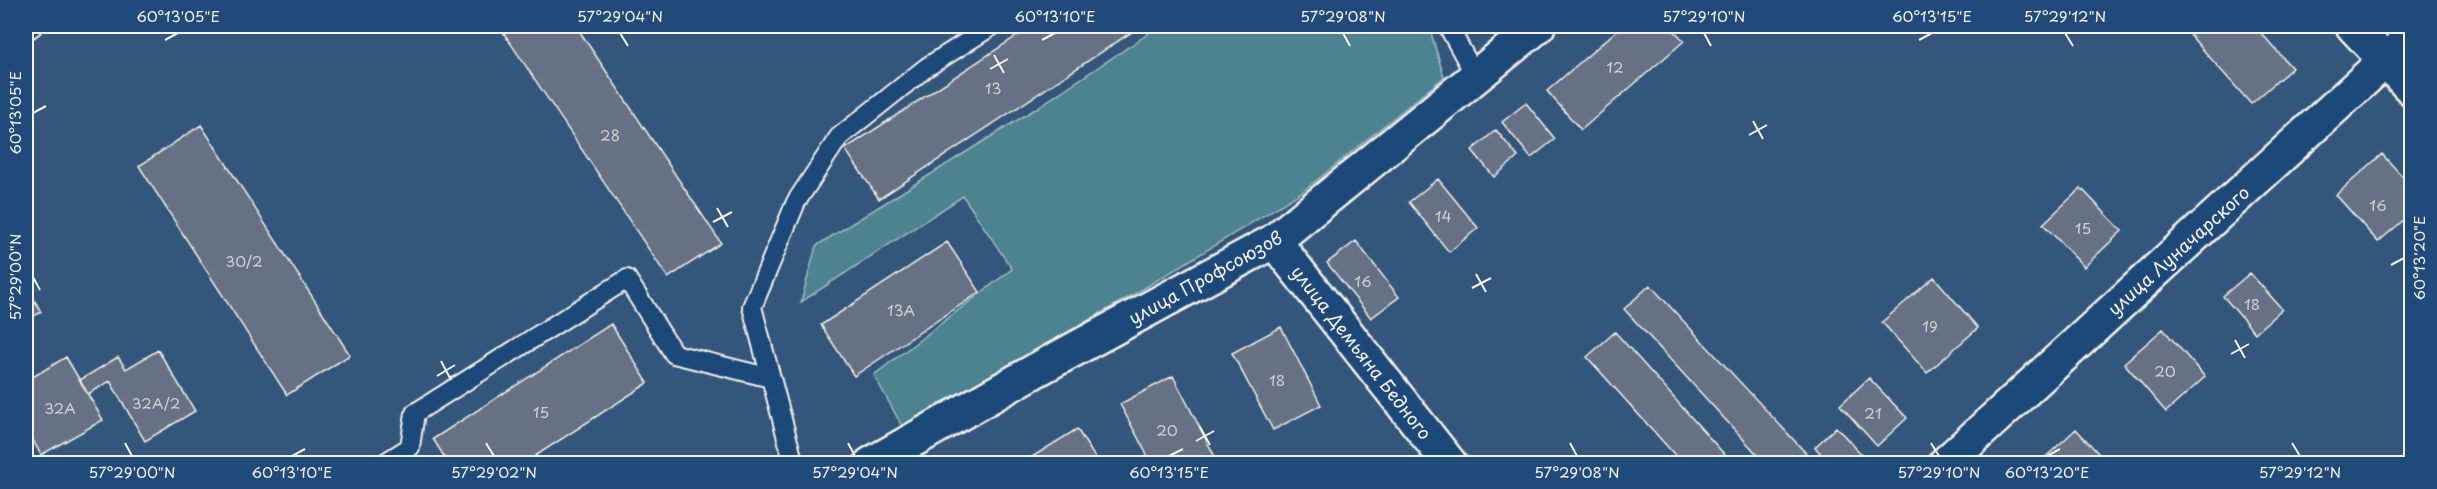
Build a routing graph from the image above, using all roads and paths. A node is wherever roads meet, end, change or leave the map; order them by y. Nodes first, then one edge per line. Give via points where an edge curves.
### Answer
1 (33, 26) edge
2 (992, 26) edge
3 (1448, 26) edge
4 (1538, 26) edge
5 (2353, 26) edge
6 (26, 31) edge
7 (2412, 36) edge
8 (2385, 61) junction
9 (1476, 77) junction
10 (2412, 89) edge
11 (1274, 241) junction
12 (771, 378) junction
13 (383, 464) edge
14 (794, 464) edge
15 (871, 464) edge
16 (1450, 464) edge
17 (1945, 464) edge

1 - 6 lane
2 - 12 lane via 927,67 839,137 796,202 752,307
3 - 9 lane
4 - 9 street, улица Профсоюзов
5 - 8 street
7 - 8 street, улица Луначарского
8 - 10 street
8 - 17 street, улица Луначарского
9 - 11 street, улица Профсоюзов
11 - 15 street, улица Профсоюзов
11 - 16 street, улица Демьяна Бедного
12 - 13 lane via 674,354 627,279 415,413 410,447
12 - 14 lane

